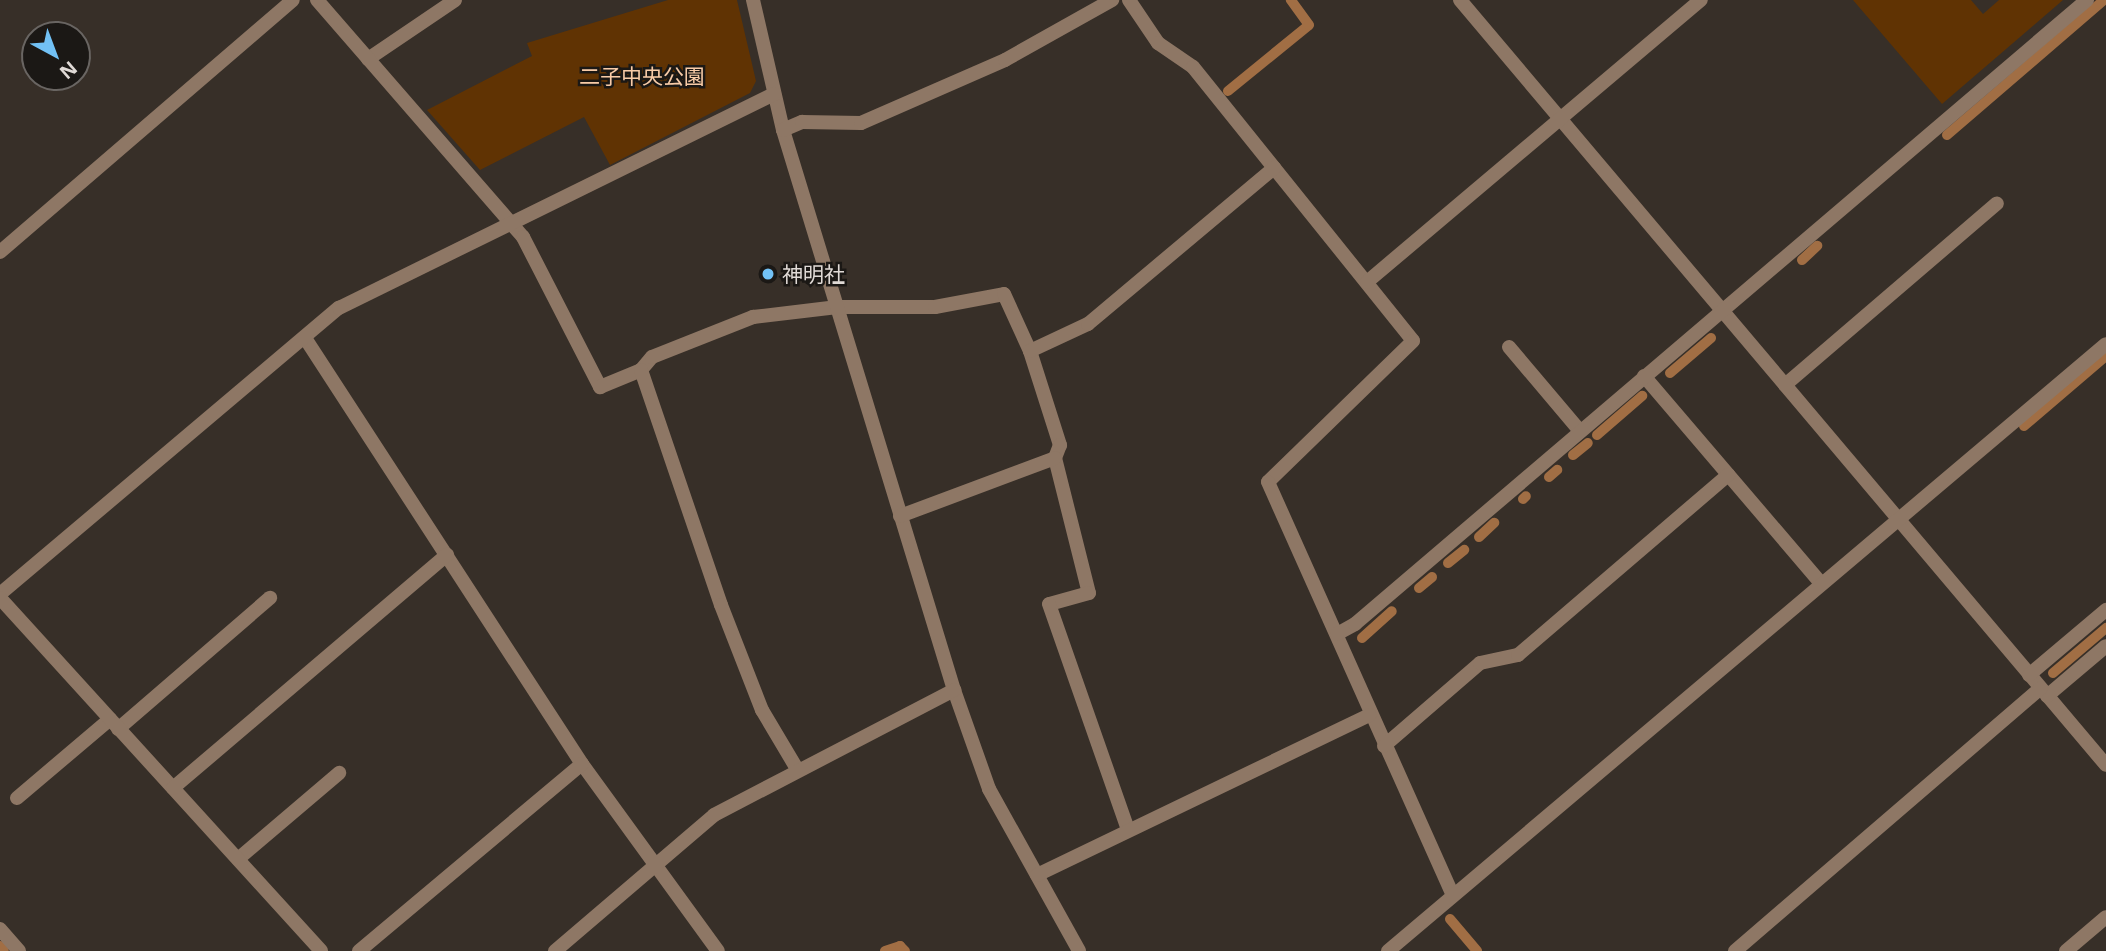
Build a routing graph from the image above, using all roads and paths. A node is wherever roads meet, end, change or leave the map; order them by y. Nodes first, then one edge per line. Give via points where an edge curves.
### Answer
1 (293, 0) edge
2 (317, 0) edge
3 (454, 0) edge
4 (753, 0) edge
5 (1112, 0) edge
6 (1129, 0) edge
7 (1460, 0) edge
8 (1701, 0) edge
9 (2087, 0) edge
10 (368, 59) junction
11 (775, 94) junction
12 (1560, 119) junction
13 (783, 130) junction
14 (1274, 168) junction
15 (1997, 203) dead end
16 (512, 226) junction
17 (0, 252) edge
18 (1367, 282) junction
19 (837, 307) junction
20 (1721, 309) junction
21 (305, 338) junction
22 (2106, 344) edge
23 (1508, 348) dead end
24 (1030, 351) junction
25 (641, 370) junction
26 (1644, 376) junction
27 (1785, 385) junction
28 (1580, 431) junction
29 (1055, 458) junction
30 (1728, 475) junction
31 (900, 516) junction
32 (1899, 520) junction
33 (447, 555) junction
34 (1821, 583) junction
35 (0, 596) edge
36 (270, 598) dead end
37 (2106, 610) edge
38 (1336, 634) junction
39 (2106, 646) edge
40 (2029, 675) junction
41 (954, 690) junction
42 (2044, 692) junction
43 (1370, 715) junction
44 (114, 724) junction
45 (1384, 746) junction
46 (582, 764) junction
47 (2106, 765) edge
48 (797, 769) junction
49 (340, 773) dead end
50 (173, 788) junction
51 (17, 799) dead end
52 (1128, 830) junction
53 (238, 859) junction
54 (653, 866) junction
55 (1037, 875) junction
56 (1453, 896) junction
57 (2106, 917) edge
58 (0, 929) edge
59 (19, 951) edge
60 (321, 951) edge
61 (359, 951) edge
62 (555, 951) edge
63 (718, 951) edge
64 (1079, 951) edge
65 (1388, 951) edge
66 (1735, 951) edge
67 (2066, 951) edge

1 - 17 street
2 - 10 street
3 - 10 street
4 - 11 street
5 - 13 street via 1005,60 861,123 802,122
6 - 14 street via 1158,43 1193,67
7 - 12 street
8 - 12 street
9 - 20 street
10 - 16 street
11 - 13 street
11 - 16 street
12 - 18 street
12 - 20 street
13 - 19 street
14 - 18 street
14 - 24 street via 1088,324
15 - 27 street
16 - 21 street via 340,307
16 - 25 street via 523,237 600,387
18 - 38 street via 1413,341 1268,482
19 - 24 street via 934,307 1004,294
19 - 25 street via 753,317 652,357
19 - 31 street
20 - 26 street
20 - 27 street
21 - 33 street
21 - 35 street
22 - 32 street
23 - 28 street
24 - 29 street via 1060,445
25 - 48 street via 725,617 762,710
26 - 28 street
26 - 30 street
27 - 32 street
28 - 38 street via 1355,624
29 - 31 street
29 - 52 street via 1089,593 1049,604
30 - 34 street
30 - 45 street via 1518,655 1480,663
31 - 41 street
32 - 34 street
32 - 40 street
33 - 46 street
33 - 50 street
34 - 56 street
35 - 44 street
36 - 44 street
37 - 40 street
38 - 43 street
39 - 42 street
40 - 42 street
41 - 48 street
41 - 55 street via 989,789
42 - 47 street
42 - 66 street
43 - 45 street
43 - 52 street
44 - 50 street
44 - 51 street
45 - 56 street
46 - 54 street
46 - 61 street
48 - 54 street via 714,815
49 - 53 street
50 - 53 street
52 - 55 street
53 - 60 street
54 - 62 street
54 - 63 street
55 - 64 street
56 - 65 street
57 - 67 street
58 - 59 street

